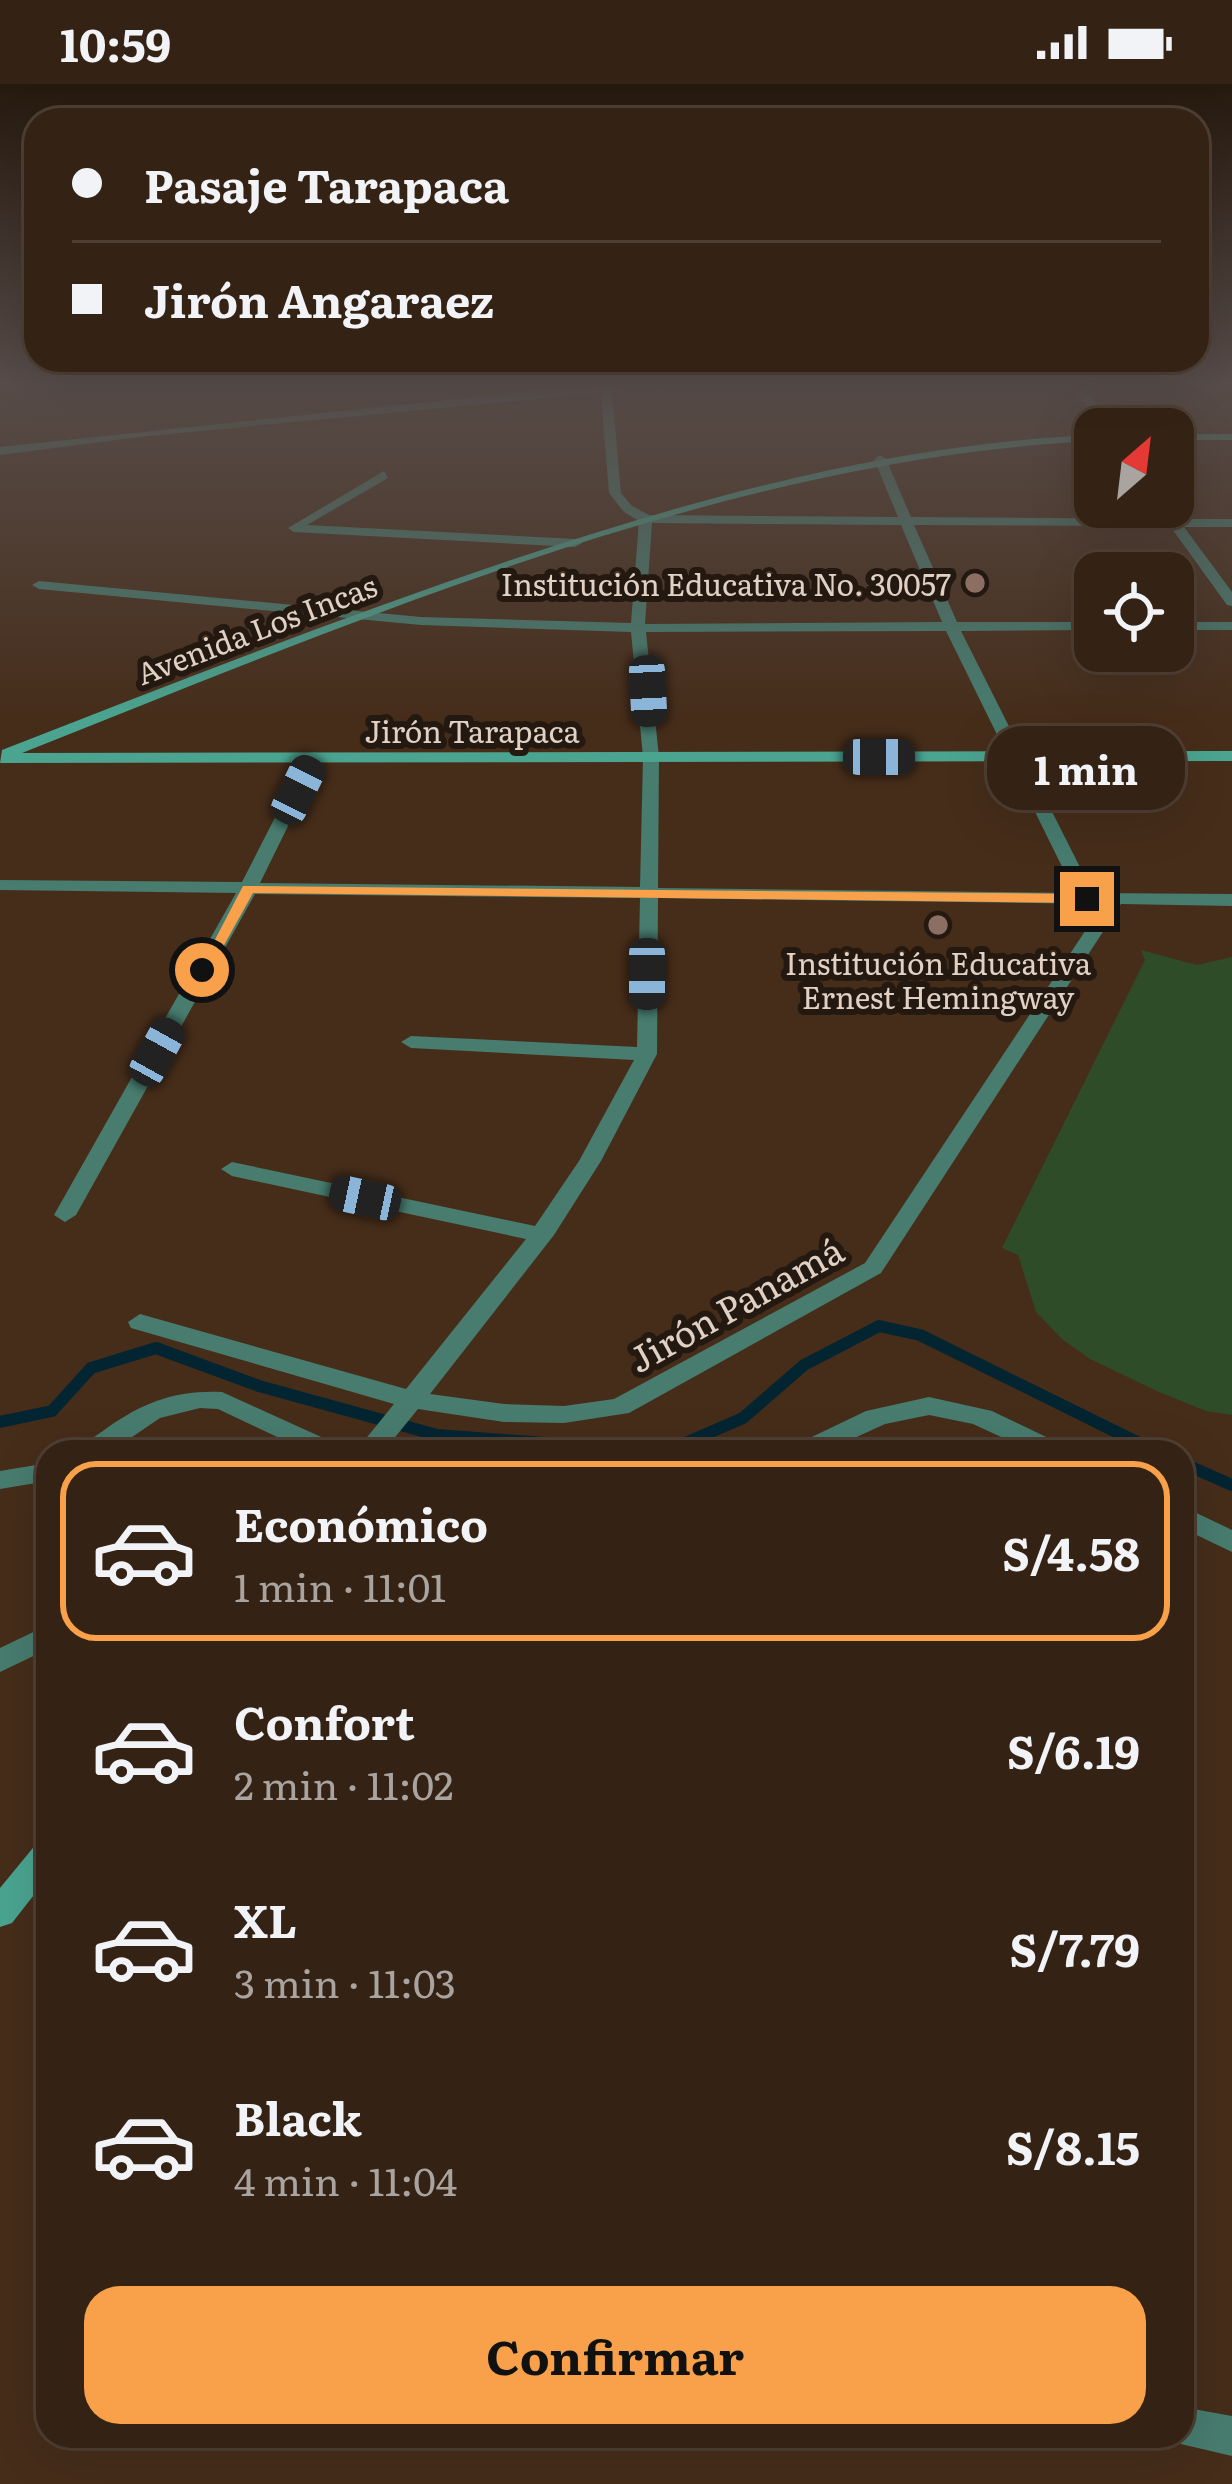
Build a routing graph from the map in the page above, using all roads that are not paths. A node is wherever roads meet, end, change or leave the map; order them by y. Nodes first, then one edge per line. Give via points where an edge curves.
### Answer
1 (348, 496) edge
2 (617, 496) edge
3 (727, 496) edge
4 (896, 496) edge
5 (646, 519) junction
6 (908, 523) junction
7 (1074, 523) edge
8 (1194, 523) edge
9 (1232, 523) edge
10 (1178, 528) edge
11 (574, 543) junction
12 (39, 584) dead end
13 (1232, 602) edge
14 (363, 614) junction
15 (951, 626) junction
16 (1074, 626) edge
17 (1194, 626) edge
18 (1232, 626) edge
19 (638, 628) junction
20 (1232, 756) edge
21 (0, 757) edge
22 (314, 757) junction
23 (651, 757) junction
24 (1015, 757) junction
25 (0, 885) edge
26 (248, 889) junction
27 (648, 893) junction
28 (1087, 899) junction
29 (1115, 899) junction
30 (1232, 900) edge
31 (410, 1042) dead end
32 (646, 1054) junction
33 (232, 1169) dead end
34 (64, 1215) dead end
35 (542, 1235) junction
36 (140, 1322) dead end
37 (408, 1402) junction
38 (107, 1440) edge
39 (306, 1440) edge
40 (378, 1440) edge
41 (827, 1440) edge
42 (1033, 1440) edge
43 (36, 1474) edge
44 (0, 1480) edge
45 (1194, 1522) edge
46 (1232, 1542) edge
47 (36, 1642) edge
48 (0, 1661) edge
49 (36, 1868) edge
50 (0, 1913) edge
51 (1194, 2429) edge
52 (1232, 2436) edge

1 - 11 street via 294,528
2 - 5 street
3 - 5 street, Avenida Los Incas
4 - 6 street
5 - 6 street
5 - 11 street, Avenida Los Incas
5 - 19 street
6 - 7 street
6 - 15 street
8 - 9 street
10 - 13 street
11 - 14 street, Avenida Los Incas
12 - 14 street
14 - 19 street
14 - 21 street, Avenida Los Incas
15 - 16 street
15 - 19 street
15 - 24 street
17 - 18 street
19 - 23 street
20 - 24 street, Jirón Tarapaca
21 - 22 street, Jirón Tarapaca
22 - 23 street, Jirón Tarapaca
22 - 26 street
23 - 24 street, Jirón Tarapaca
23 - 27 street
24 - 28 street
25 - 26 street
26 - 27 street
26 - 34 street
27 - 28 street
27 - 32 street
28 - 29 street
29 - 30 street
29 - 37 street, Jirón Panamá via 874,1268 620,1407 538,1418
31 - 32 street
32 - 35 street
33 - 35 street
35 - 37 street
36 - 37 street, Jirón Panamá
37 - 40 street
38 - 39 street via 150,1408 202,1399
41 - 42 street via 897,1407 926,1406 958,1407
43 - 44 street
45 - 46 street
47 - 48 street
49 - 50 street
51 - 52 street

